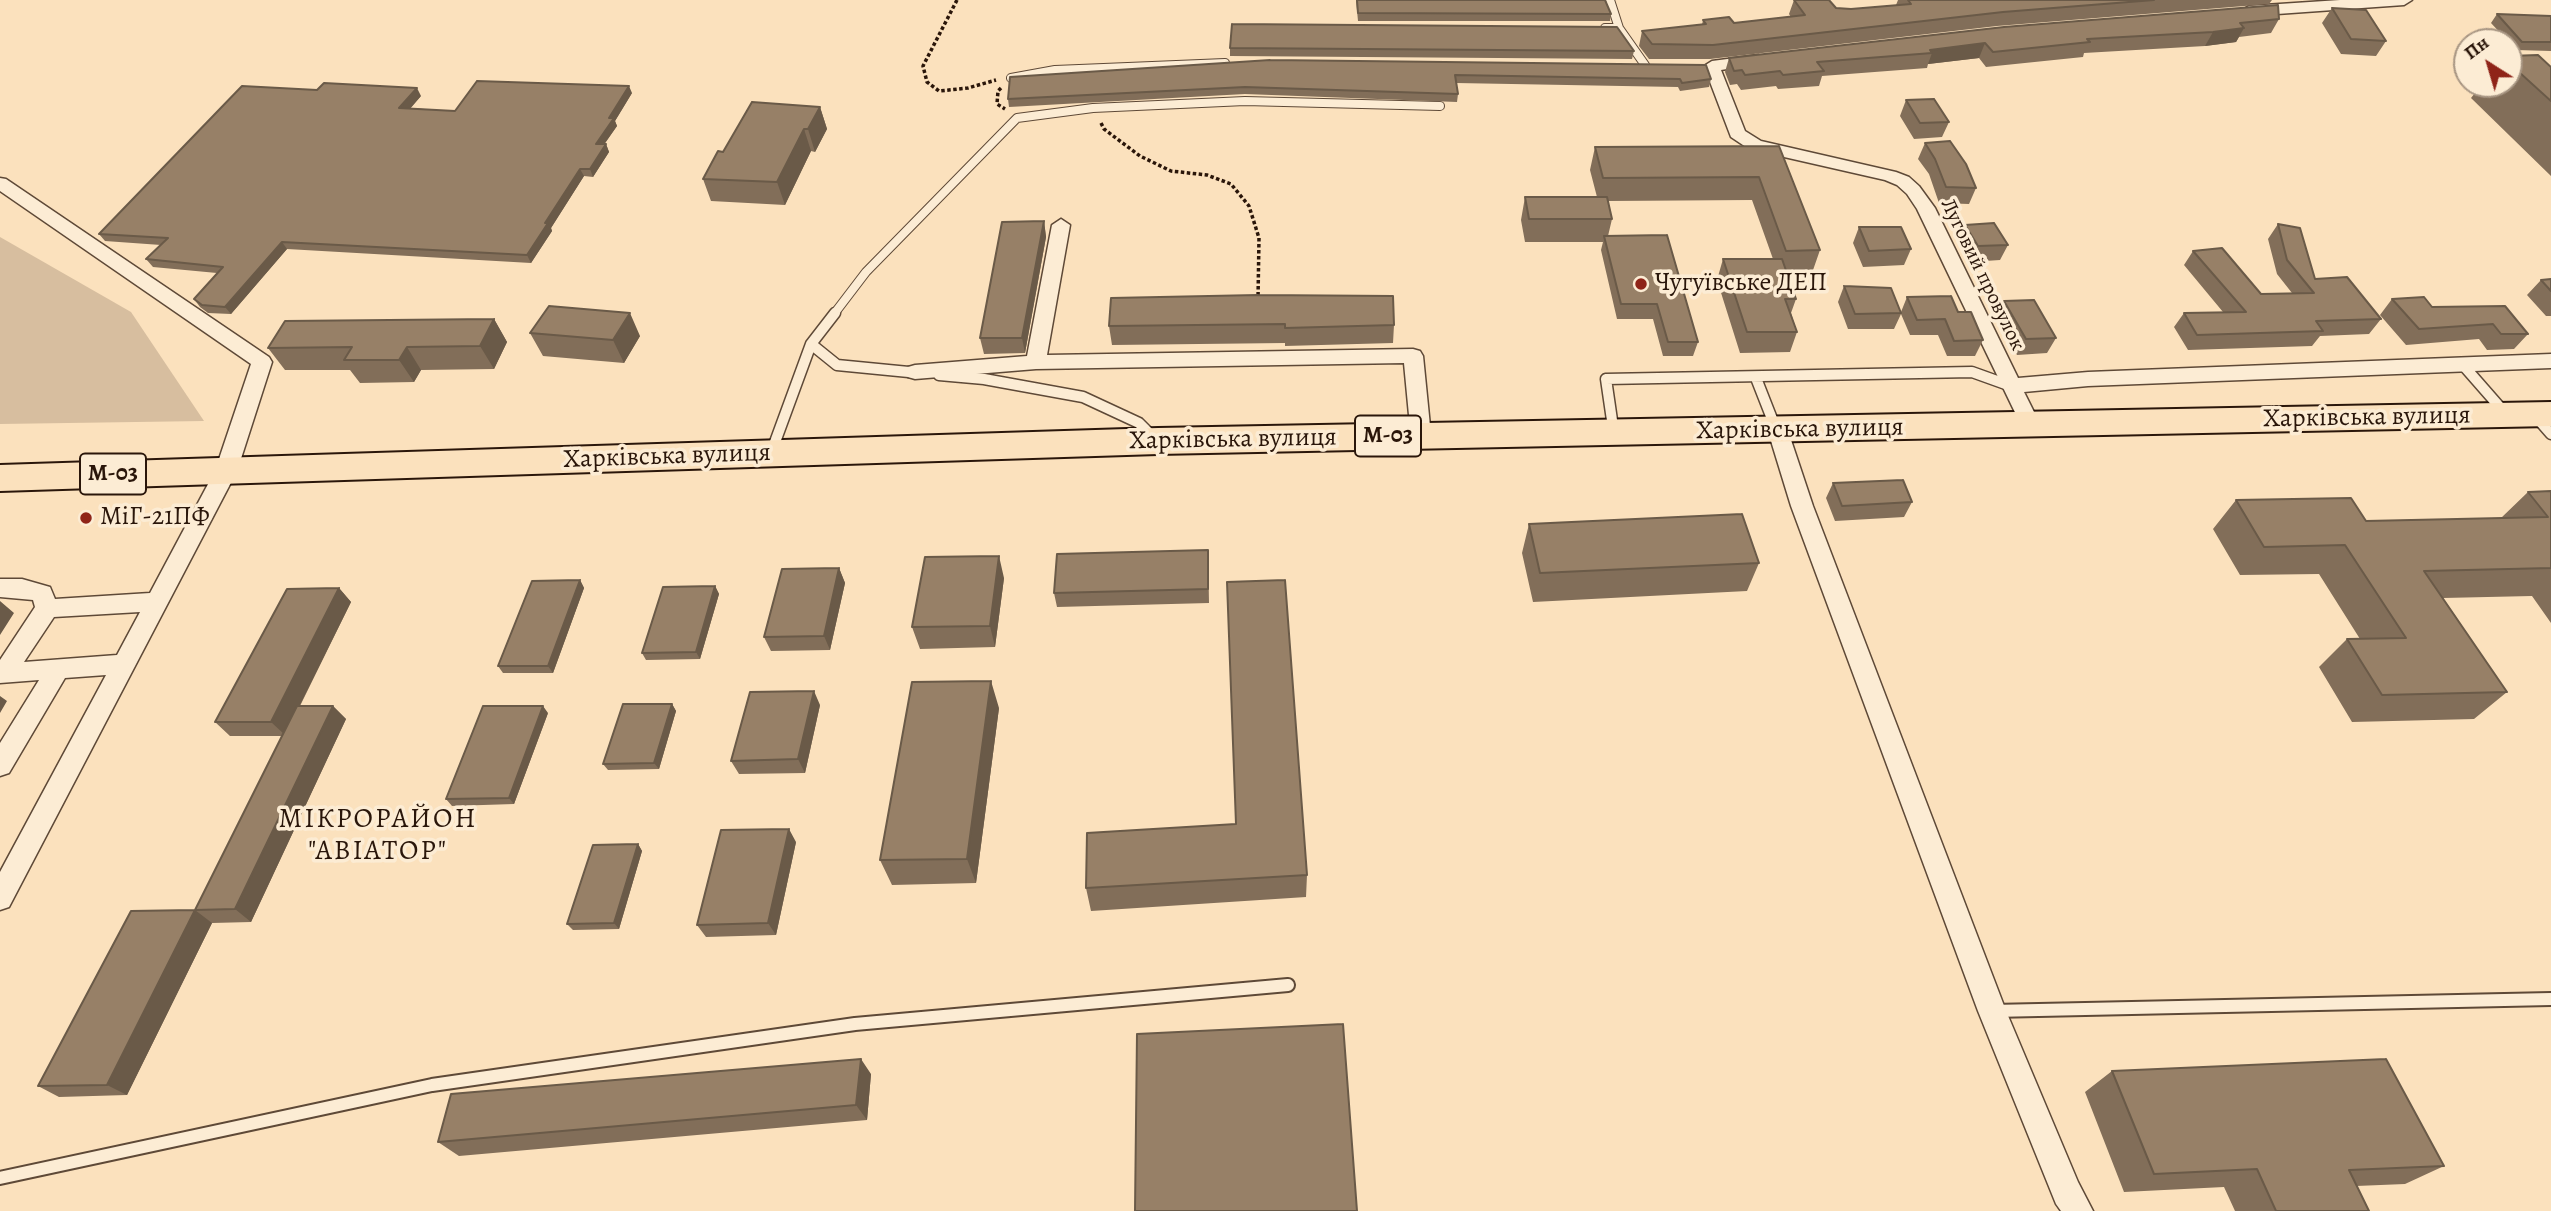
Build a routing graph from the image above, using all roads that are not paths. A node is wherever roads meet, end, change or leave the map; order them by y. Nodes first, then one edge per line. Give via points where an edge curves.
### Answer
1 (1610, 0) edge
2 (2404, 0) edge
3 (2237, 12) edge
4 (1591, 28) edge
5 (1619, 28) junction
6 (1780, 58) edge
7 (1230, 63) edge
8 (1632, 65) edge
9 (1645, 65) junction
10 (1659, 65) edge
11 (1011, 78) edge
12 (1440, 107) dead end
13 (0, 183) edge
14 (1061, 225) dead end
15 (811, 344) junction
16 (2551, 361) edge
17 (1036, 362) junction
18 (2463, 365) junction
19 (915, 372) junction
20 (1756, 378) junction
21 (2011, 386) junction
22 (2536, 420) edge
23 (2031, 426) junction
24 (1777, 431) junction
25 (1614, 434) junction
26 (1421, 436) junction
27 (1158, 441) junction
28 (771, 453) junction
29 (226, 471) junction
30 (0, 478) edge
31 (0, 588) edge
32 (156, 602) junction
33 (47, 608) junction
34 (125, 664) junction
35 (58, 669) junction
36 (2, 673) edge
37 (0, 765) edge
38 (0, 898) edge
39 (1288, 985) dead end
40 (2551, 999) edge
41 (1992, 1011) junction
42 (0, 1178) edge
43 (2078, 1211) edge

1 - 5 lane
2 - 3 street
4 - 5 lane
5 - 9 lane
6 - 21 street, Луговий провулок via 1705,66 1737,133 1755,145 1890,176 1913,190 1926,208
7 - 11 lane via 1055,70
8 - 9 lane
9 - 10 lane
12 - 15 lane via 1245,101 1093,108 1017,118 866,272
13 - 29 street via 262,362
14 - 17 street
15 - 19 lane via 838,365
15 - 28 lane
16 - 18 street
17 - 19 street
17 - 26 street via 1413,356
18 - 21 street
18 - 22 lane
19 - 27 lane via 1083,397 1139,423
20 - 21 lane via 1972,372
20 - 24 lane
20 - 25 lane via 1606,379
21 - 23 street, Луговий провулок
22 - 23 highway, Харківська вулиця / М-03
23 - 24 highway, Харківська вулиця / М-03
24 - 25 highway, Харківська вулиця / М-03
24 - 41 street
25 - 26 highway, Харківська вулиця / М-03
26 - 27 highway, Харківська вулиця / М-03
27 - 28 highway, Харківська вулиця / М-03
28 - 29 highway, Харківська вулиця / М-03
29 - 30 highway, Харківська вулиця / М-03
29 - 32 street
31 - 33 street via 42,593
32 - 33 street
32 - 34 street
33 - 36 street
34 - 35 street
34 - 38 street
35 - 36 street
35 - 37 street
39 - 42 lane via 855,1024 432,1085
40 - 41 lane
41 - 43 street

